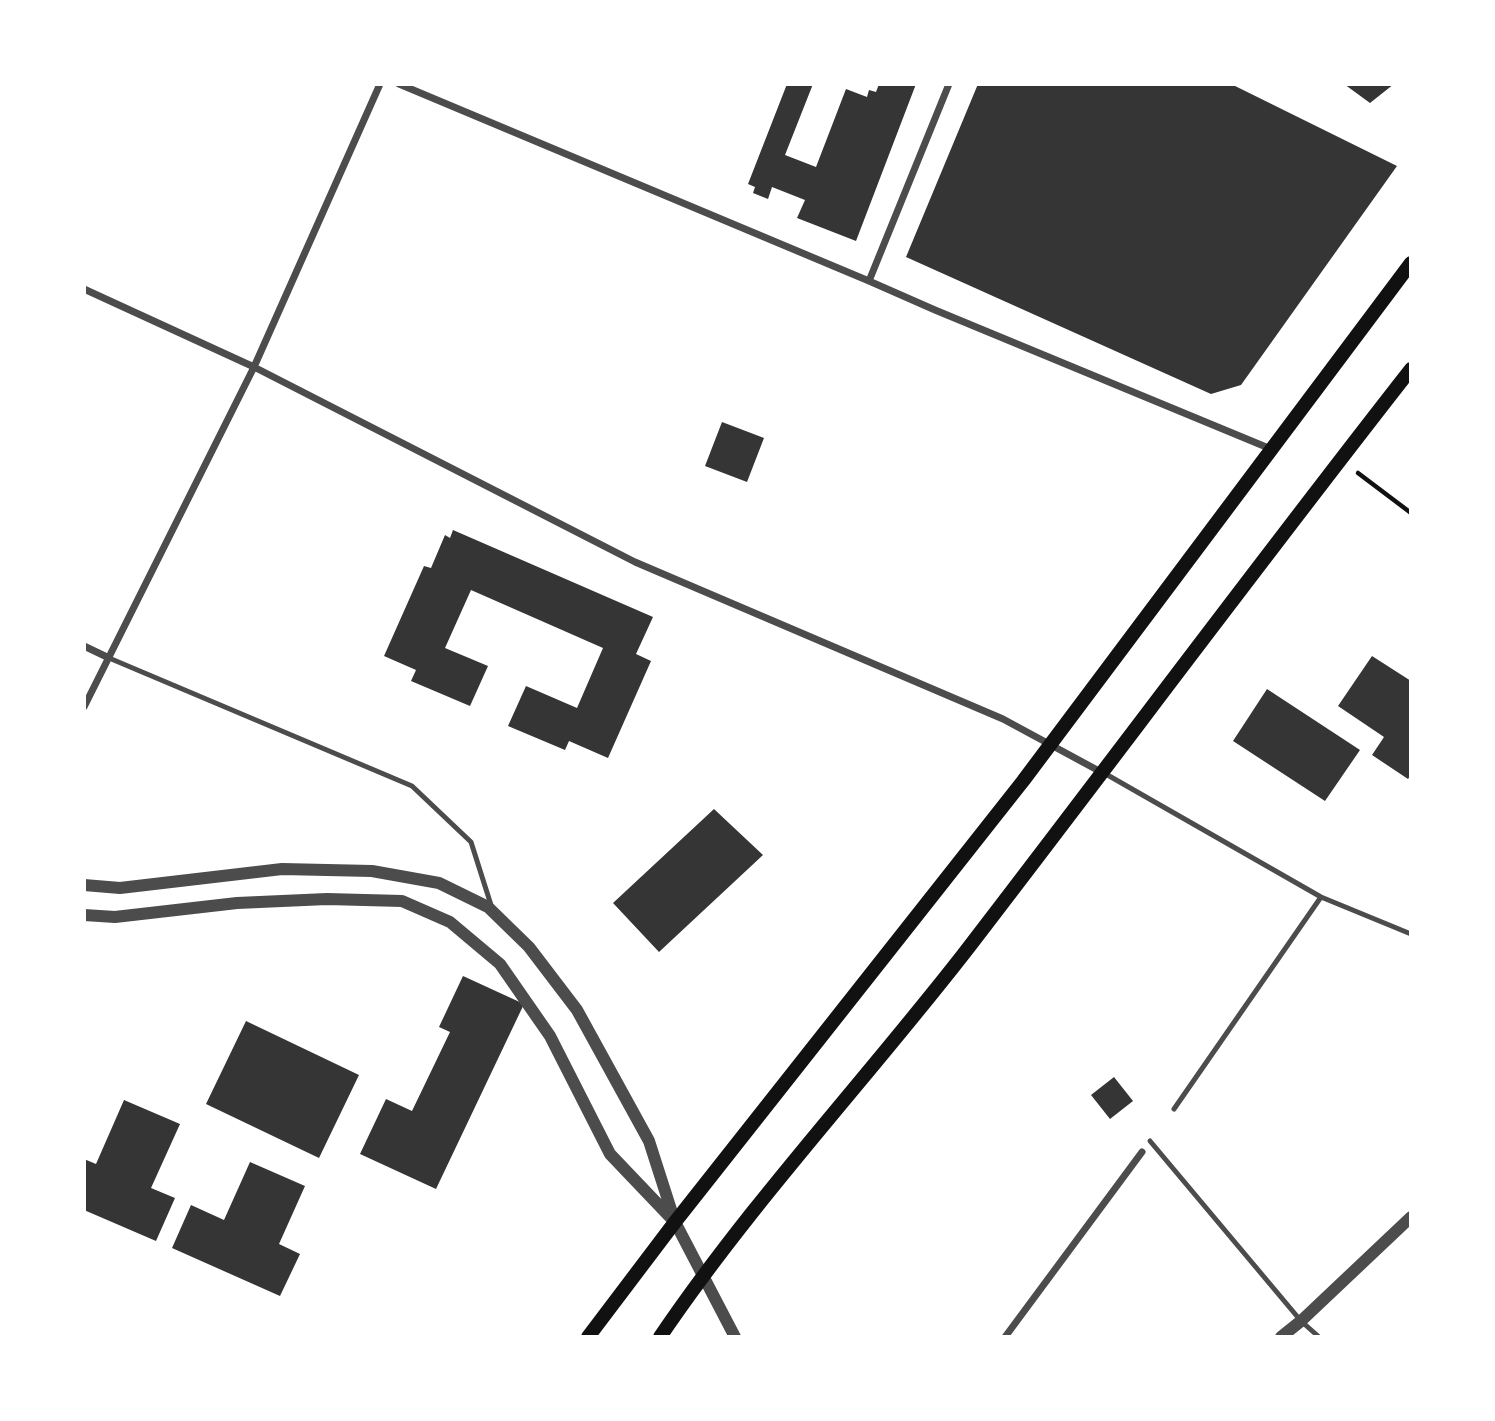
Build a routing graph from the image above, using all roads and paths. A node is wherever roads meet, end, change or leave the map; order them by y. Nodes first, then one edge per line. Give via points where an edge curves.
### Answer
1 (380, 84) edge
2 (399, 84) edge
3 (949, 84) edge
4 (1411, 263) edge
5 (869, 281) junction
6 (84, 289) edge
7 (254, 367) junction
8 (1411, 369) edge
9 (1271, 449) junction
10 (1340, 461) junction
11 (1411, 513) edge
12 (84, 646) edge
13 (109, 658) junction
14 (84, 707) edge
15 (1049, 744) junction
16 (1101, 772) junction
17 (84, 885) edge
18 (1321, 897) junction
19 (494, 914) junction
20 (84, 915) edge
21 (1411, 934) edge
22 (1174, 1109) dead end
23 (1150, 1141) dead end
24 (1142, 1152) dead end
25 (1411, 1217) edge
26 (675, 1222) junction
27 (704, 1274) junction
28 (1301, 1321) junction
29 (588, 1337) edge
30 (660, 1337) edge
31 (735, 1337) edge
32 (1005, 1337) edge
33 (1281, 1337) edge
34 (1319, 1337) edge

1 - 7 street
2 - 5 street
3 - 5 street
4 - 9 main road
5 - 9 street
6 - 7 street
7 - 13 street
7 - 15 street via 635,562 991,714
8 - 10 main road
9 - 15 main road
10 - 11 path
10 - 16 main road
12 - 13 street
13 - 14 street
13 - 19 lane via 412,786 471,842
15 - 16 street
15 - 26 main road
16 - 18 lane
16 - 27 main road via 960,957
17 - 19 street via 120,888 282,869 372,871 439,883
18 - 21 lane
18 - 22 lane
19 - 26 street via 529,947 578,1010 649,1141
20 - 26 street via 115,917 327,900 402,901 450,922 500,964 550,1036 610,1154
23 - 28 lane
24 - 32 street
25 - 28 street
26 - 27 street
26 - 29 main road
27 - 30 main road
27 - 31 street
28 - 33 street
28 - 34 lane

